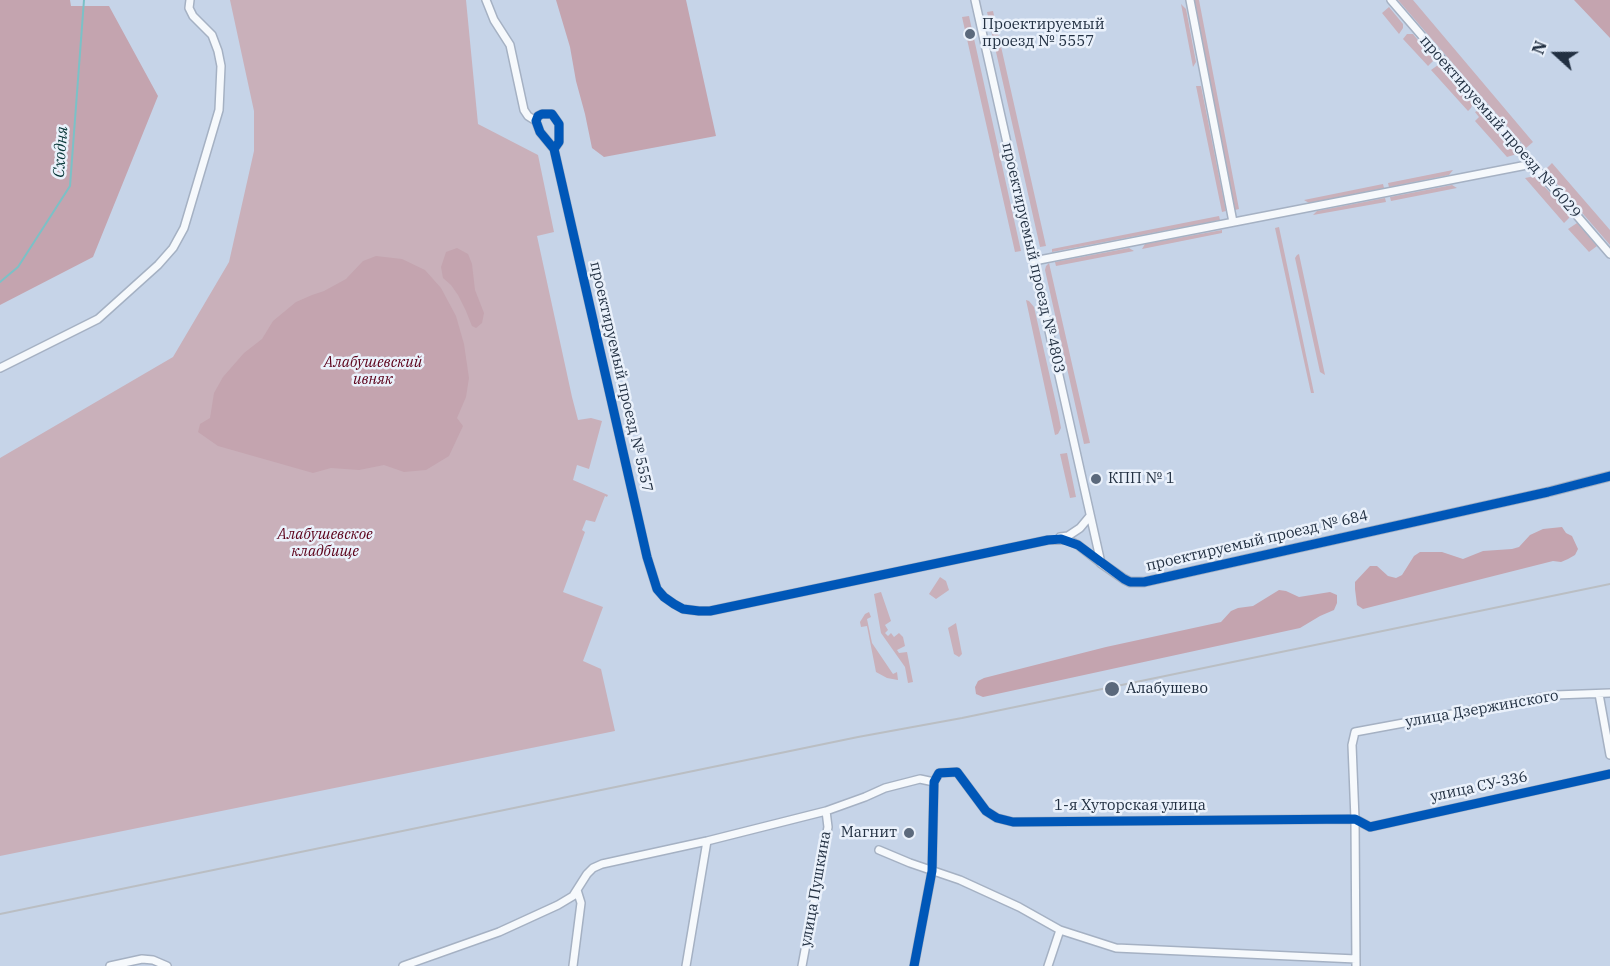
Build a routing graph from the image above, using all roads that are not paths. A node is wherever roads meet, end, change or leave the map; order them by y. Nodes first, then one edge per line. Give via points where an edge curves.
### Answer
1 (190, 0) edge
2 (486, 0) edge
3 (975, 0) edge
4 (1190, 0) edge
5 (1390, 0) edge
6 (536, 121) junction
7 (554, 149) junction
8 (1532, 164) junction
9 (1233, 222) junction
10 (1610, 254) edge
11 (1034, 261) junction
12 (0, 368) edge
13 (1610, 476) edge
14 (1090, 516) junction
15 (1048, 540) junction
16 (1101, 563) junction
17 (674, 604) joint
18 (1610, 693) edge
19 (1599, 694) junction
20 (1610, 755) edge
21 (1610, 774) edge
22 (934, 782) junction
23 (826, 811) junction
24 (1355, 819) junction
25 (706, 841) junction
26 (879, 850) dead end
27 (932, 871) junction
28 (577, 890) junction
29 (1060, 930) junction
30 (1356, 963) edge
31 (110, 966) edge
32 (167, 966) edge
33 (403, 966) edge
34 (573, 966) edge
35 (686, 966) edge
36 (802, 966) edge
37 (914, 966) edge
38 (1048, 966) edge

1 - 12 street via 193,16 212,35 221,66 219,110 184,228 158,265 98,319
2 - 6 street via 510,45 524,111
3 - 11 street, проектируемый проезд № 4803
4 - 9 street
5 - 8 street, проектируемый проезд № 6029
6 - 7 street, проектируемый проезд № 5557
6 - 7 street, проектируемый проезд № 5557 via 542,114 556,118 560,133
7 - 17 street, проектируемый проезд № 5557 via 647,557 657,589
8 - 9 street
8 - 10 street, проектируемый проезд № 6029
9 - 11 street
11 - 14 street, проектируемый проезд № 4803
13 - 16 street, проектируемый проезд № 684 via 1144,582 1130,582
14 - 15 street via 1074,532
14 - 16 street, проектируемый проезд № 4803
15 - 16 street, проектируемый проезд № 684 via 1068,540
15 - 17 street, проектируемый проезд № 684 via 710,610 690,610
18 - 19 street, улица Дзержинского
19 - 20 street
19 - 24 street, улица Дзержинского via 1555,695 1355,732
21 - 24 street, улица СУ-336 via 1370,827
22 - 23 street, 1-я Хуторская улица via 920,779 885,788
22 - 24 street, 1-я Хуторская улица via 939,773 957,772 986,811 1013,822
22 - 27 street
23 - 25 street, 1-я Хуторская улица
23 - 36 street, улица Пушкина via 828,827
24 - 30 street
25 - 28 street, 1-я Хуторская улица via 602,864 593,868
25 - 35 street
26 - 27 street
27 - 29 street via 1019,907
27 - 37 street
28 - 33 street, 1-я Хуторская улица via 558,905 499,932
28 - 34 street via 581,903
29 - 30 street via 1116,948
29 - 38 street
31 - 32 street via 142,959

